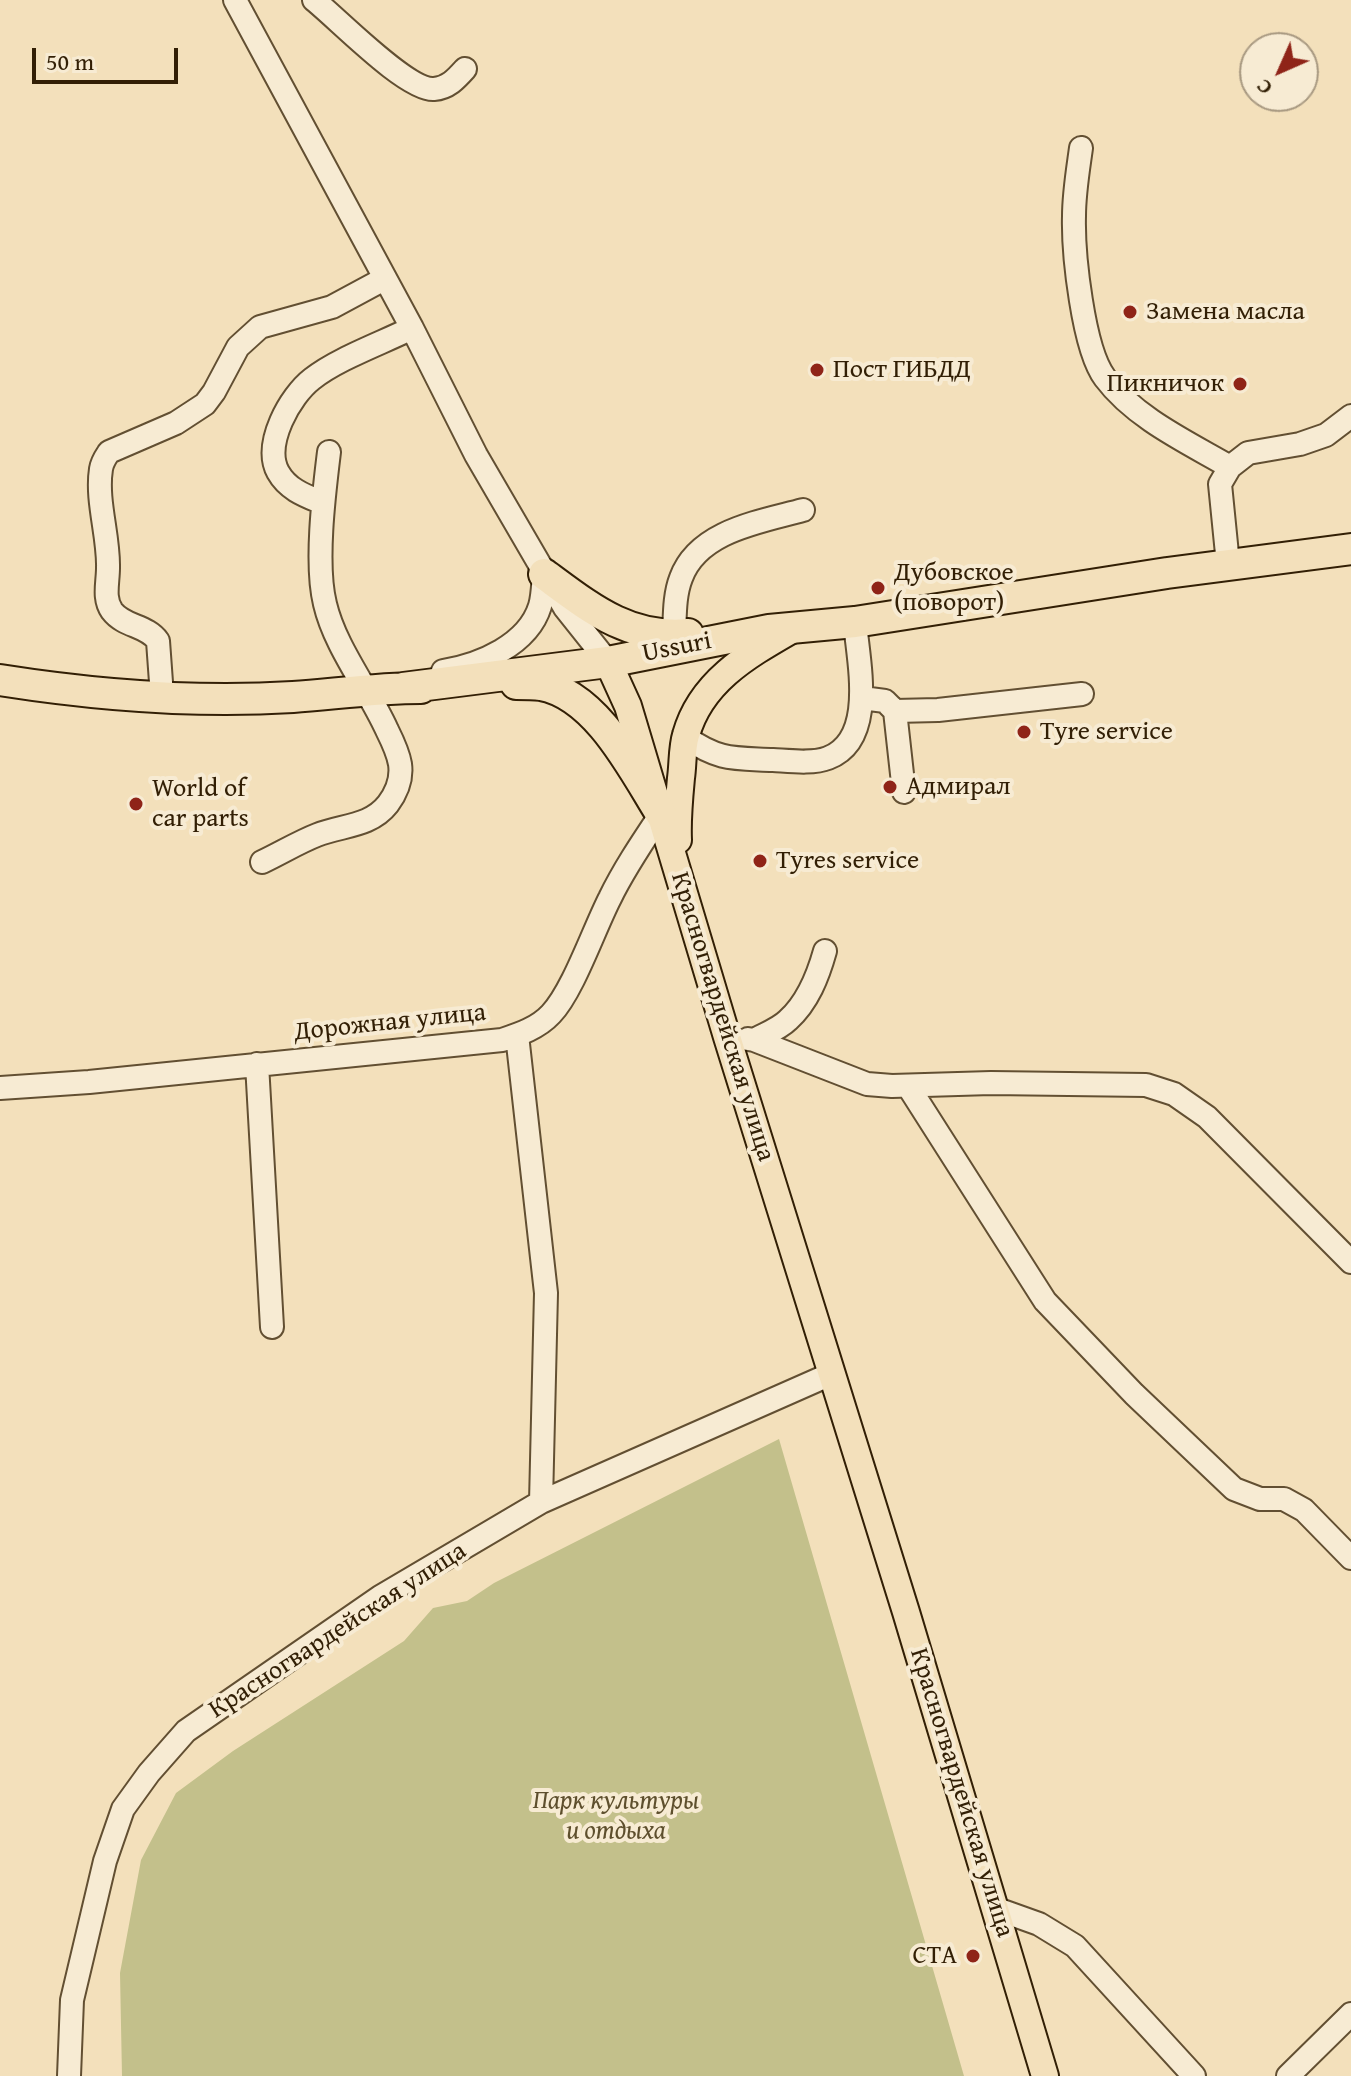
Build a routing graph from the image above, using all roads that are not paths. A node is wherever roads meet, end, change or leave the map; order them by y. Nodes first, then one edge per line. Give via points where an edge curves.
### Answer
1 (235, 0) edge
2 (314, 0) edge
3 (465, 69) dead end
4 (1081, 148) dead end
5 (384, 279) junction
6 (412, 328) junction
7 (1351, 416) edge
8 (329, 452) dead end
9 (1230, 467) junction
10 (323, 503) junction
11 (803, 510) dead end
12 (1351, 549) edge
13 (1228, 564) junction
14 (544, 574) junction
15 (855, 622) junction
16 (783, 628) junction
17 (674, 635) junction
18 (608, 662) junction
19 (0, 680) edge
20 (403, 688) junction
21 (368, 690) junction
22 (1082, 694) dead end
23 (162, 696) junction
24 (862, 698) junction
25 (895, 711) junction
26 (685, 737) junction
27 (904, 792) dead end
28 (661, 814) junction
29 (262, 862) dead end
30 (680, 879) junction
31 (825, 951) dead end
32 (517, 1035) junction
33 (727, 1037) junction
34 (754, 1040) junction
35 (257, 1064) junction
36 (908, 1086) junction
37 (0, 1088) edge
38 (1351, 1262) edge
39 (272, 1327) dead end
40 (831, 1374) junction
41 (541, 1502) junction
42 (1351, 1558) edge
43 (997, 1909) junction
44 (1351, 2014) edge
45 (69, 2076) edge
46 (1045, 2076) edge
47 (1194, 2076) edge
48 (1288, 2076) edge

1 - 5 street
2 - 3 street via 419,87 443,87
4 - 9 street via 1074,215 1092,355 1104,378 1129,403
5 - 6 street
5 - 23 street via 332,307 260,327 238,347 205,404 176,423 109,452 103,461 108,604 114,614 148,630 158,641
6 - 10 street via 328,368 288,405 275,445 277,471 299,493
6 - 14 street
7 - 9 street via 1326,435 1248,453
8 - 10 street
9 - 13 street via 1220,484
10 - 21 street via 324,604
11 - 17 street via 742,527 699,551 679,582
12 - 13 highway, Ussuri
13 - 15 highway, Ussuri
14 - 17 highway via 624,627
14 - 18 street
14 - 21 street via 540,607 514,642 458,668
15 - 16 highway, Ussuri
15 - 24 street
16 - 17 highway
16 - 18 highway, Ussuri
16 - 26 main road via 709,690
18 - 20 highway, Ussuri
18 - 28 main road, Красногвардейская улица via 628,706
19 - 23 highway, Ussuri
20 - 21 highway, Ussuri
20 - 28 highway via 514,684 557,690 596,718
21 - 23 highway, Ussuri via 291,697
21 - 29 street via 400,764 399,785 388,804 372,818 319,834
22 - 25 street
24 - 25 street via 885,701
24 - 26 street via 852,738 828,759 727,758
25 - 27 street
26 - 30 main road via 677,821
28 - 30 main road, Красногвардейская улица
28 - 32 street, Дорожная улица via 611,896 552,1014
30 - 33 main road, Красногвардейская улица
31 - 34 street via 807,998 787,1022
32 - 35 street, Дорожная улица
32 - 41 street via 546,1293
33 - 34 street
33 - 40 main road, Красногвардейская улица
34 - 36 street via 867,1084
35 - 37 street, Дорожная улица
35 - 39 street
36 - 38 street via 1146,1085 1174,1094 1207,1117
36 - 42 street via 1045,1301 1234,1489 1260,1499 1284,1499 1304,1510
40 - 41 street, Красногвардейская улица
40 - 43 main road, Красногвардейская улица
41 - 45 street, Красногвардейская улица via 380,1597 251,1686 186,1731 149,1773 123,1809 105,1861 72,2000
43 - 46 main road, Красногвардейская улица
43 - 47 street via 1039,1924 1075,1946
44 - 48 street

